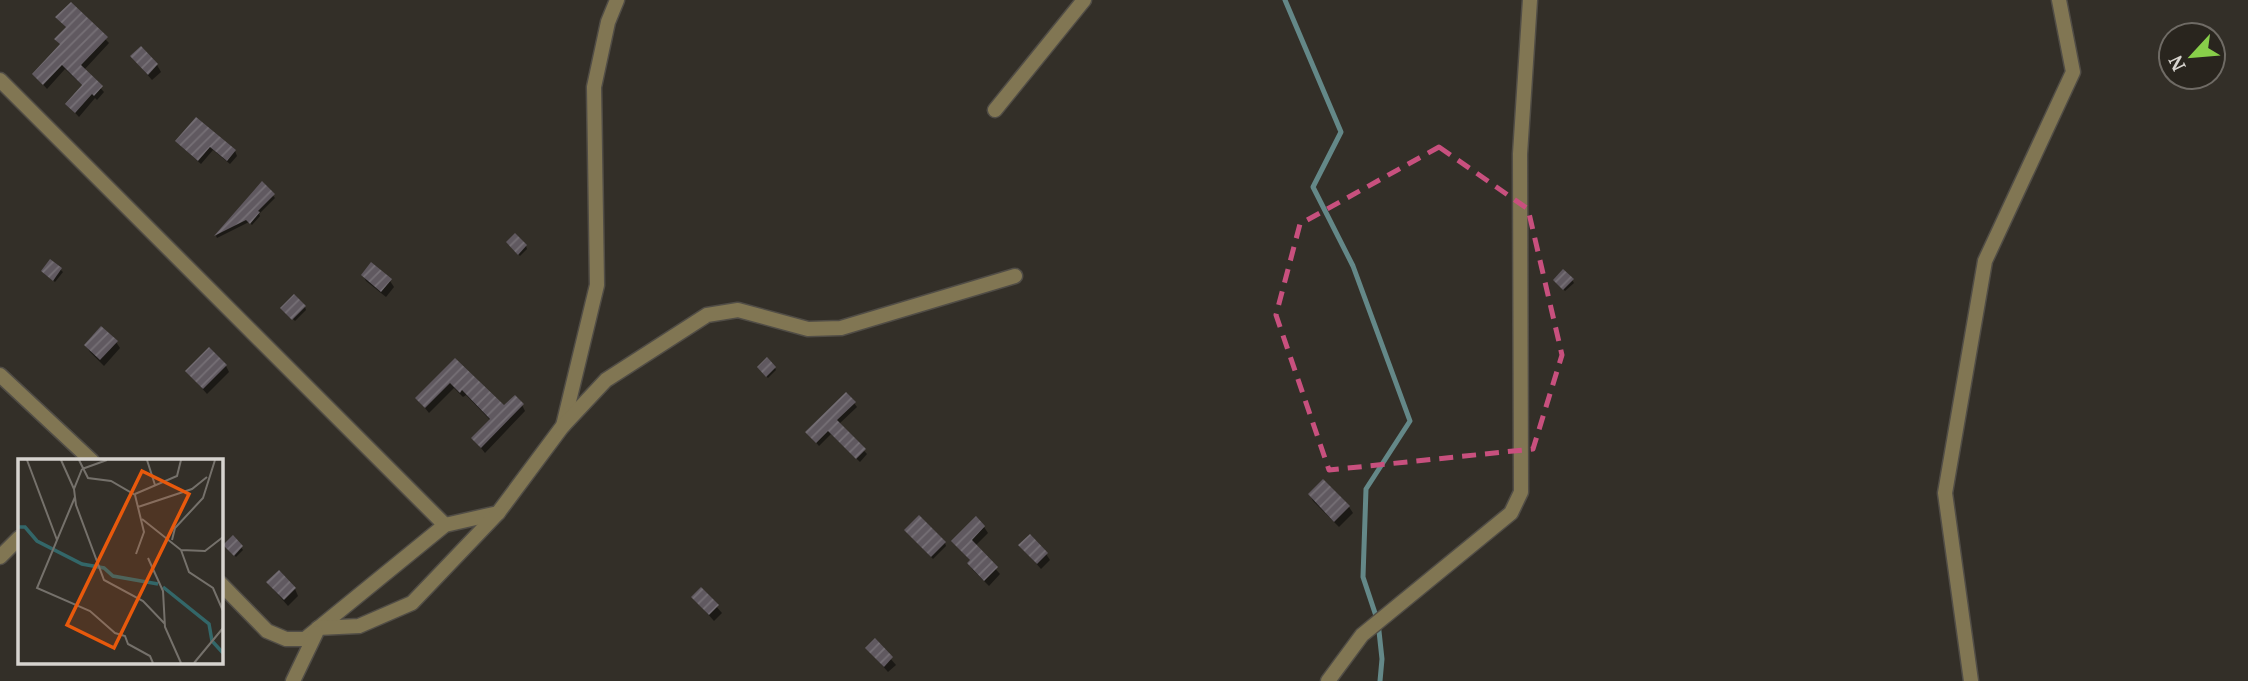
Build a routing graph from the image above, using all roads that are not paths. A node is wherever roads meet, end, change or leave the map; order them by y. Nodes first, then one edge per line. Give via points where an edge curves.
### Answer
1 (617, 0) edge
2 (1084, 0) edge
3 (1530, 0) edge
4 (2059, 0) edge
5 (0, 80) edge
6 (995, 110) dead end
7 (1015, 276) dead end
8 (0, 375) edge
9 (562, 427) junction
10 (84, 457) edge
11 (498, 513) junction
12 (445, 525) junction
13 (18, 539) edge
14 (0, 557) edge
15 (222, 585) edge
16 (318, 628) junction
17 (293, 681) edge
18 (1328, 681) edge
19 (1971, 681) edge

1 - 9 street via 594,87 597,285
2 - 6 street
3 - 18 street via 1520,154 1521,492 1511,513 1362,635
4 - 19 street via 2073,72 1984,261 1945,493
5 - 12 street
7 - 9 street via 841,328 808,329 738,310 707,315 606,380
8 - 10 street
9 - 11 street
11 - 12 street
11 - 16 street via 412,603 359,626
12 - 16 street
13 - 14 street
15 - 16 street via 267,631 286,639 304,639
16 - 17 street

